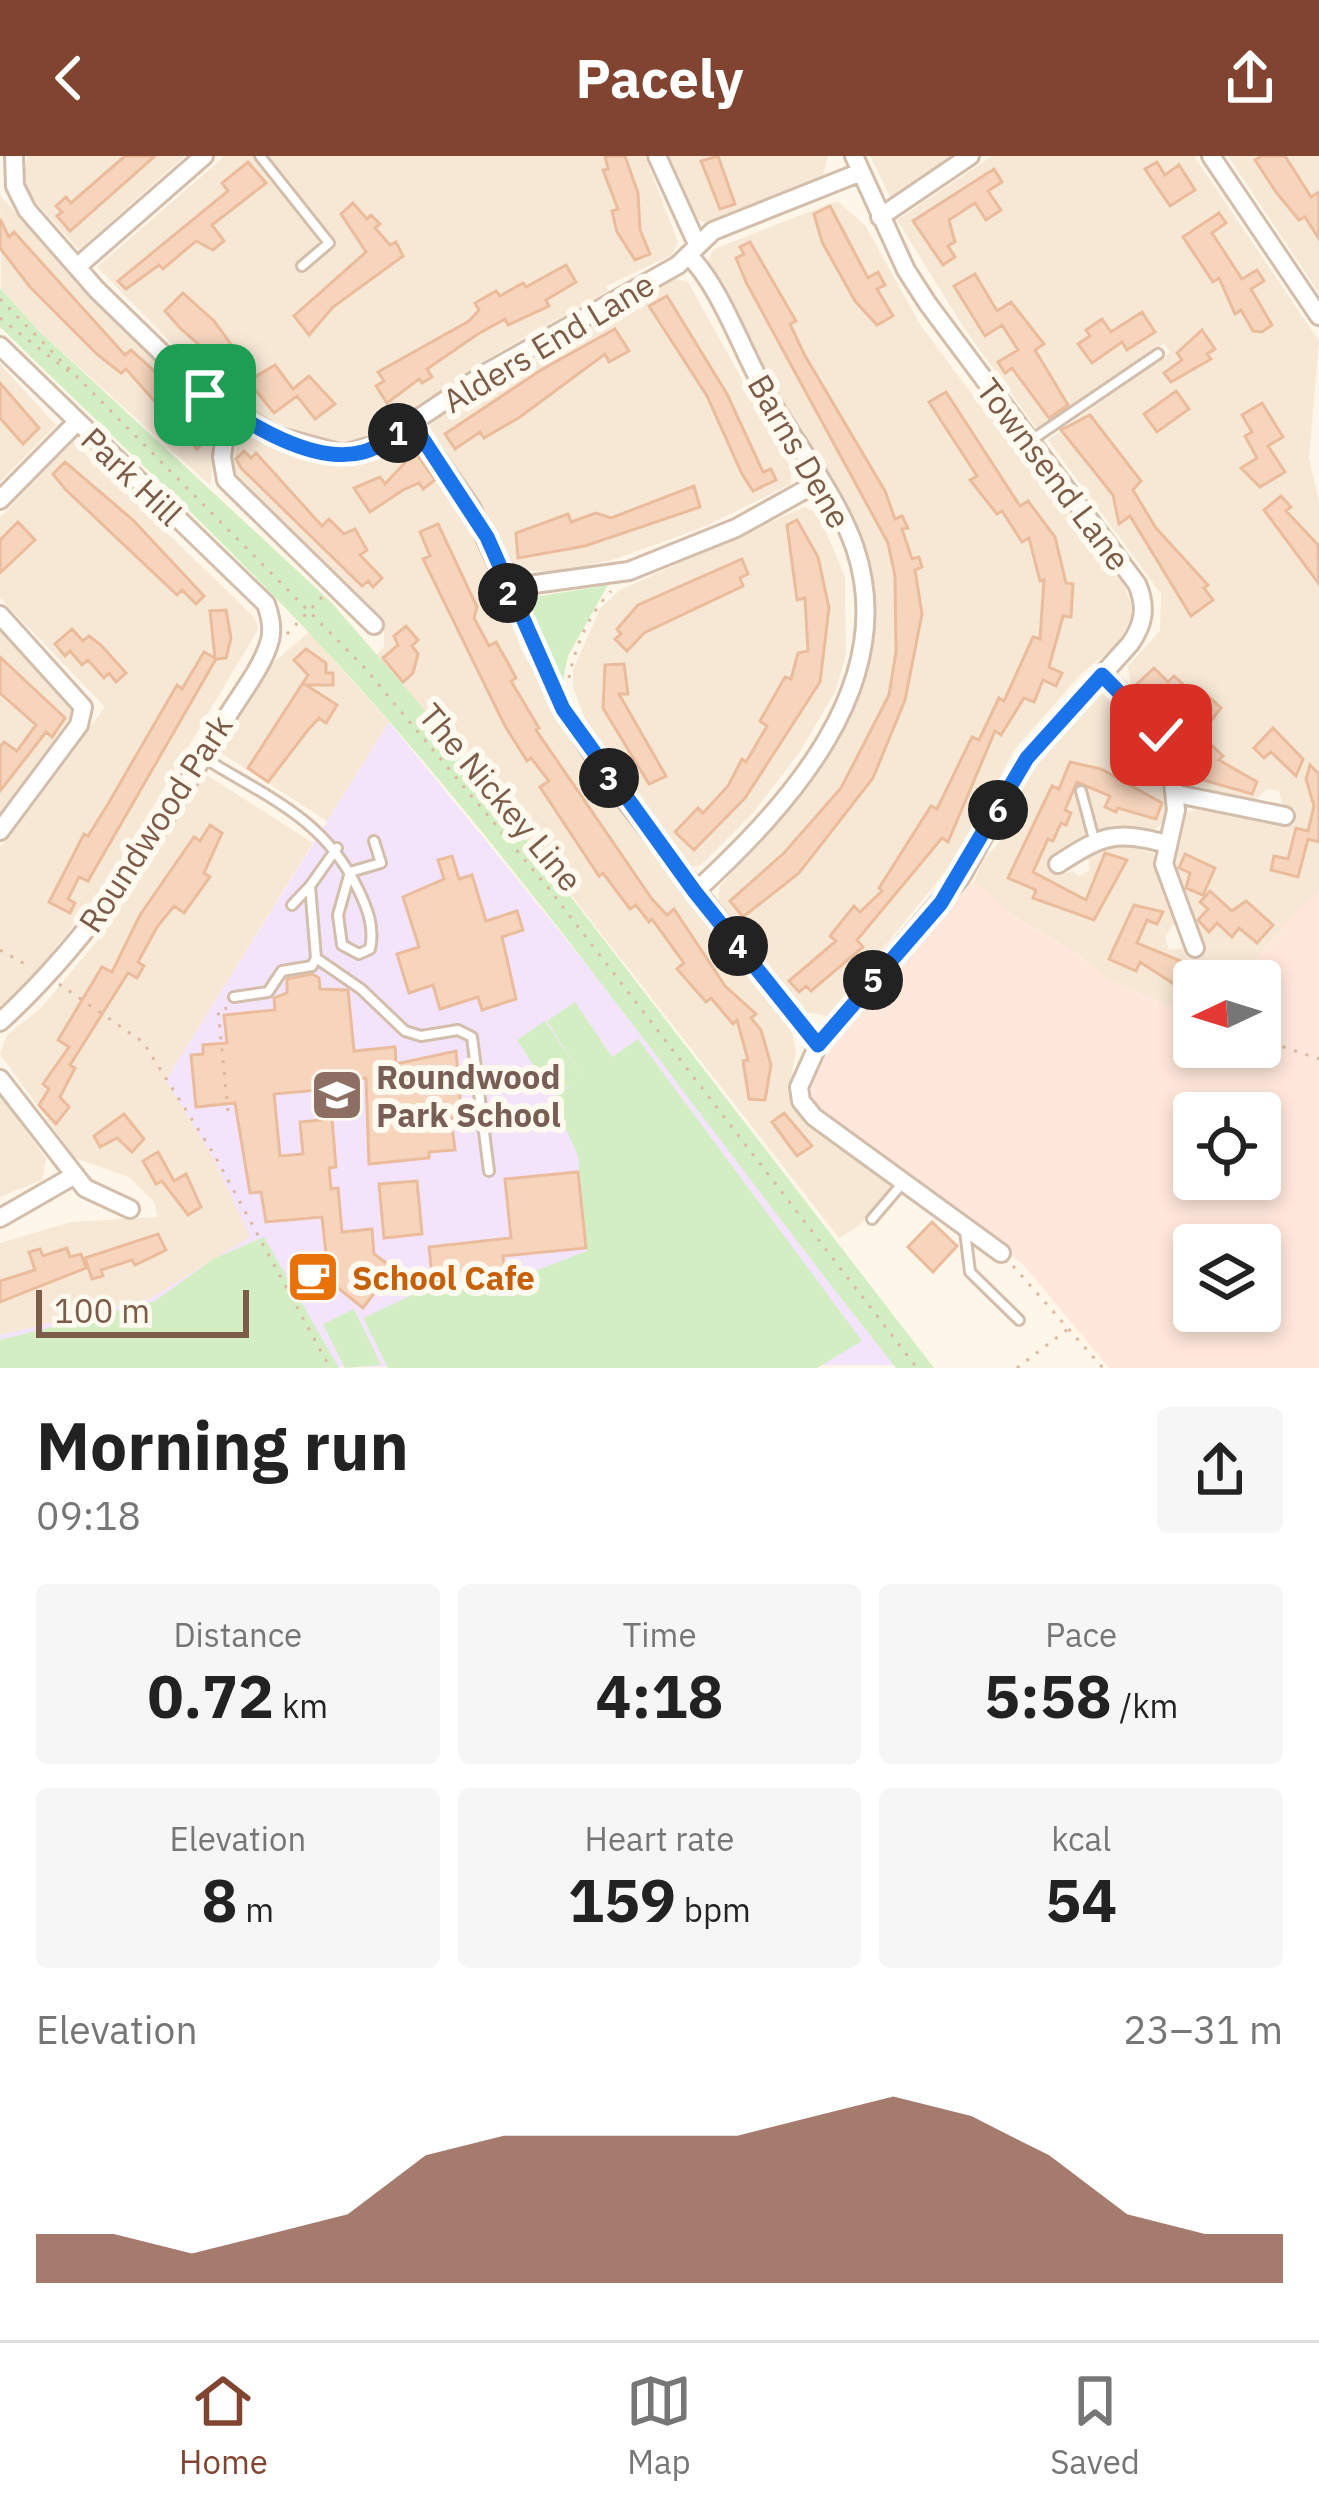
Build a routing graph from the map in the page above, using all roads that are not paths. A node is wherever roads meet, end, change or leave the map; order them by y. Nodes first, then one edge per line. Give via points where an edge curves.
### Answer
1 (14, 156) edge
2 (204, 156) edge
3 (260, 156) edge
4 (657, 156) edge
5 (970, 156) edge
6 (1211, 156) edge
7 (858, 164) edge
8 (880, 217) junction
9 (692, 250) junction
10 (78, 266) junction
11 (302, 266) dead end
12 (1319, 316) edge
13 (0, 346) edge
14 (1158, 354) dead end
15 (228, 410) junction
16 (76, 423) junction
17 (413, 424) junction
18 (1029, 442) junction
19 (819, 482) junction
20 (0, 500) edge
21 (506, 588) junction
22 (266, 604) joint
23 (0, 614) edge
24 (374, 625) dead end
25 (1102, 675) junction
26 (203, 757) junction
27 (1081, 791) dead end
28 (1177, 794) junction
29 (1285, 816) dead end
30 (0, 831) edge
31 (1094, 839) junction
32 (374, 841) dead end
33 (1168, 844) junction
34 (337, 848) junction
35 (1058, 864) dead end
36 (350, 872) junction
37 (310, 886) junction
38 (695, 892) junction
39 (292, 904) dead end
40 (1195, 948) dead end
41 (316, 958) junction
42 (234, 997) road end
43 (0, 1022) edge
44 (818, 1045) junction
45 (0, 1078) edge
46 (489, 1171) dead end
47 (75, 1175) junction
48 (902, 1184) junction
49 (130, 1209) dead end
50 (0, 1218) edge
51 (872, 1219) dead end
52 (964, 1229) junction
53 (1000, 1253) road end
54 (1019, 1320) dead end

1 - 10 street, Alders End Lane via 20,199
2 - 10 street
3 - 11 lane via 329,243
4 - 9 street, Barns Dene
5 - 8 street
6 - 12 street
7 - 8 street, Townsend Lane
7 - 9 street, Alders End Lane via 713,231
8 - 18 street, Townsend Lane via 928,304
9 - 17 street, Alders End Lane
9 - 19 street, Barns Dene
10 - 15 street, Alders End Lane
13 - 16 street, Park Hill
14 - 18 lane
15 - 17 street, Alders End Lane via 277,436 343,454 364,452
15 - 24 street via 226,480
16 - 20 street
16 - 22 street, Park Hill
17 - 21 street via 471,507
18 - 25 street, Townsend Lane via 1141,593 1137,633
19 - 21 street via 736,528 628,572
19 - 38 street, Barns Dene via 845,526 864,586 859,670 836,723 791,790
21 - 38 street via 563,709
22 - 26 street, Roundwood Park via 271,638
23 - 30 street via 83,707 79,724
25 - 28 street via 1161,735
25 - 44 street, Townsend Lane via 1027,758 951,890
26 - 34 lane
26 - 43 street, Roundwood Park via 103,909 49,978
27 - 31 lane
28 - 29 street
28 - 33 street
31 - 33 street via 1113,834
31 - 35 street
32 - 36 lane via 381,863
33 - 40 street via 1167,876
34 - 36 lane
34 - 37 lane
36 - 36 lane via 339,932 349,952 365,953 372,926
37 - 39 lane
37 - 41 lane
38 - 44 street
41 - 42 lane via 312,966 282,971 268,992
41 - 46 lane via 405,1031 472,1037
44 - 48 street, Townsend Lane via 801,1078 801,1101
45 - 47 street
47 - 49 street
47 - 50 street
48 - 51 lane
48 - 52 street, Townsend Lane
52 - 53 street, Townsend Lane
52 - 54 lane via 970,1272

